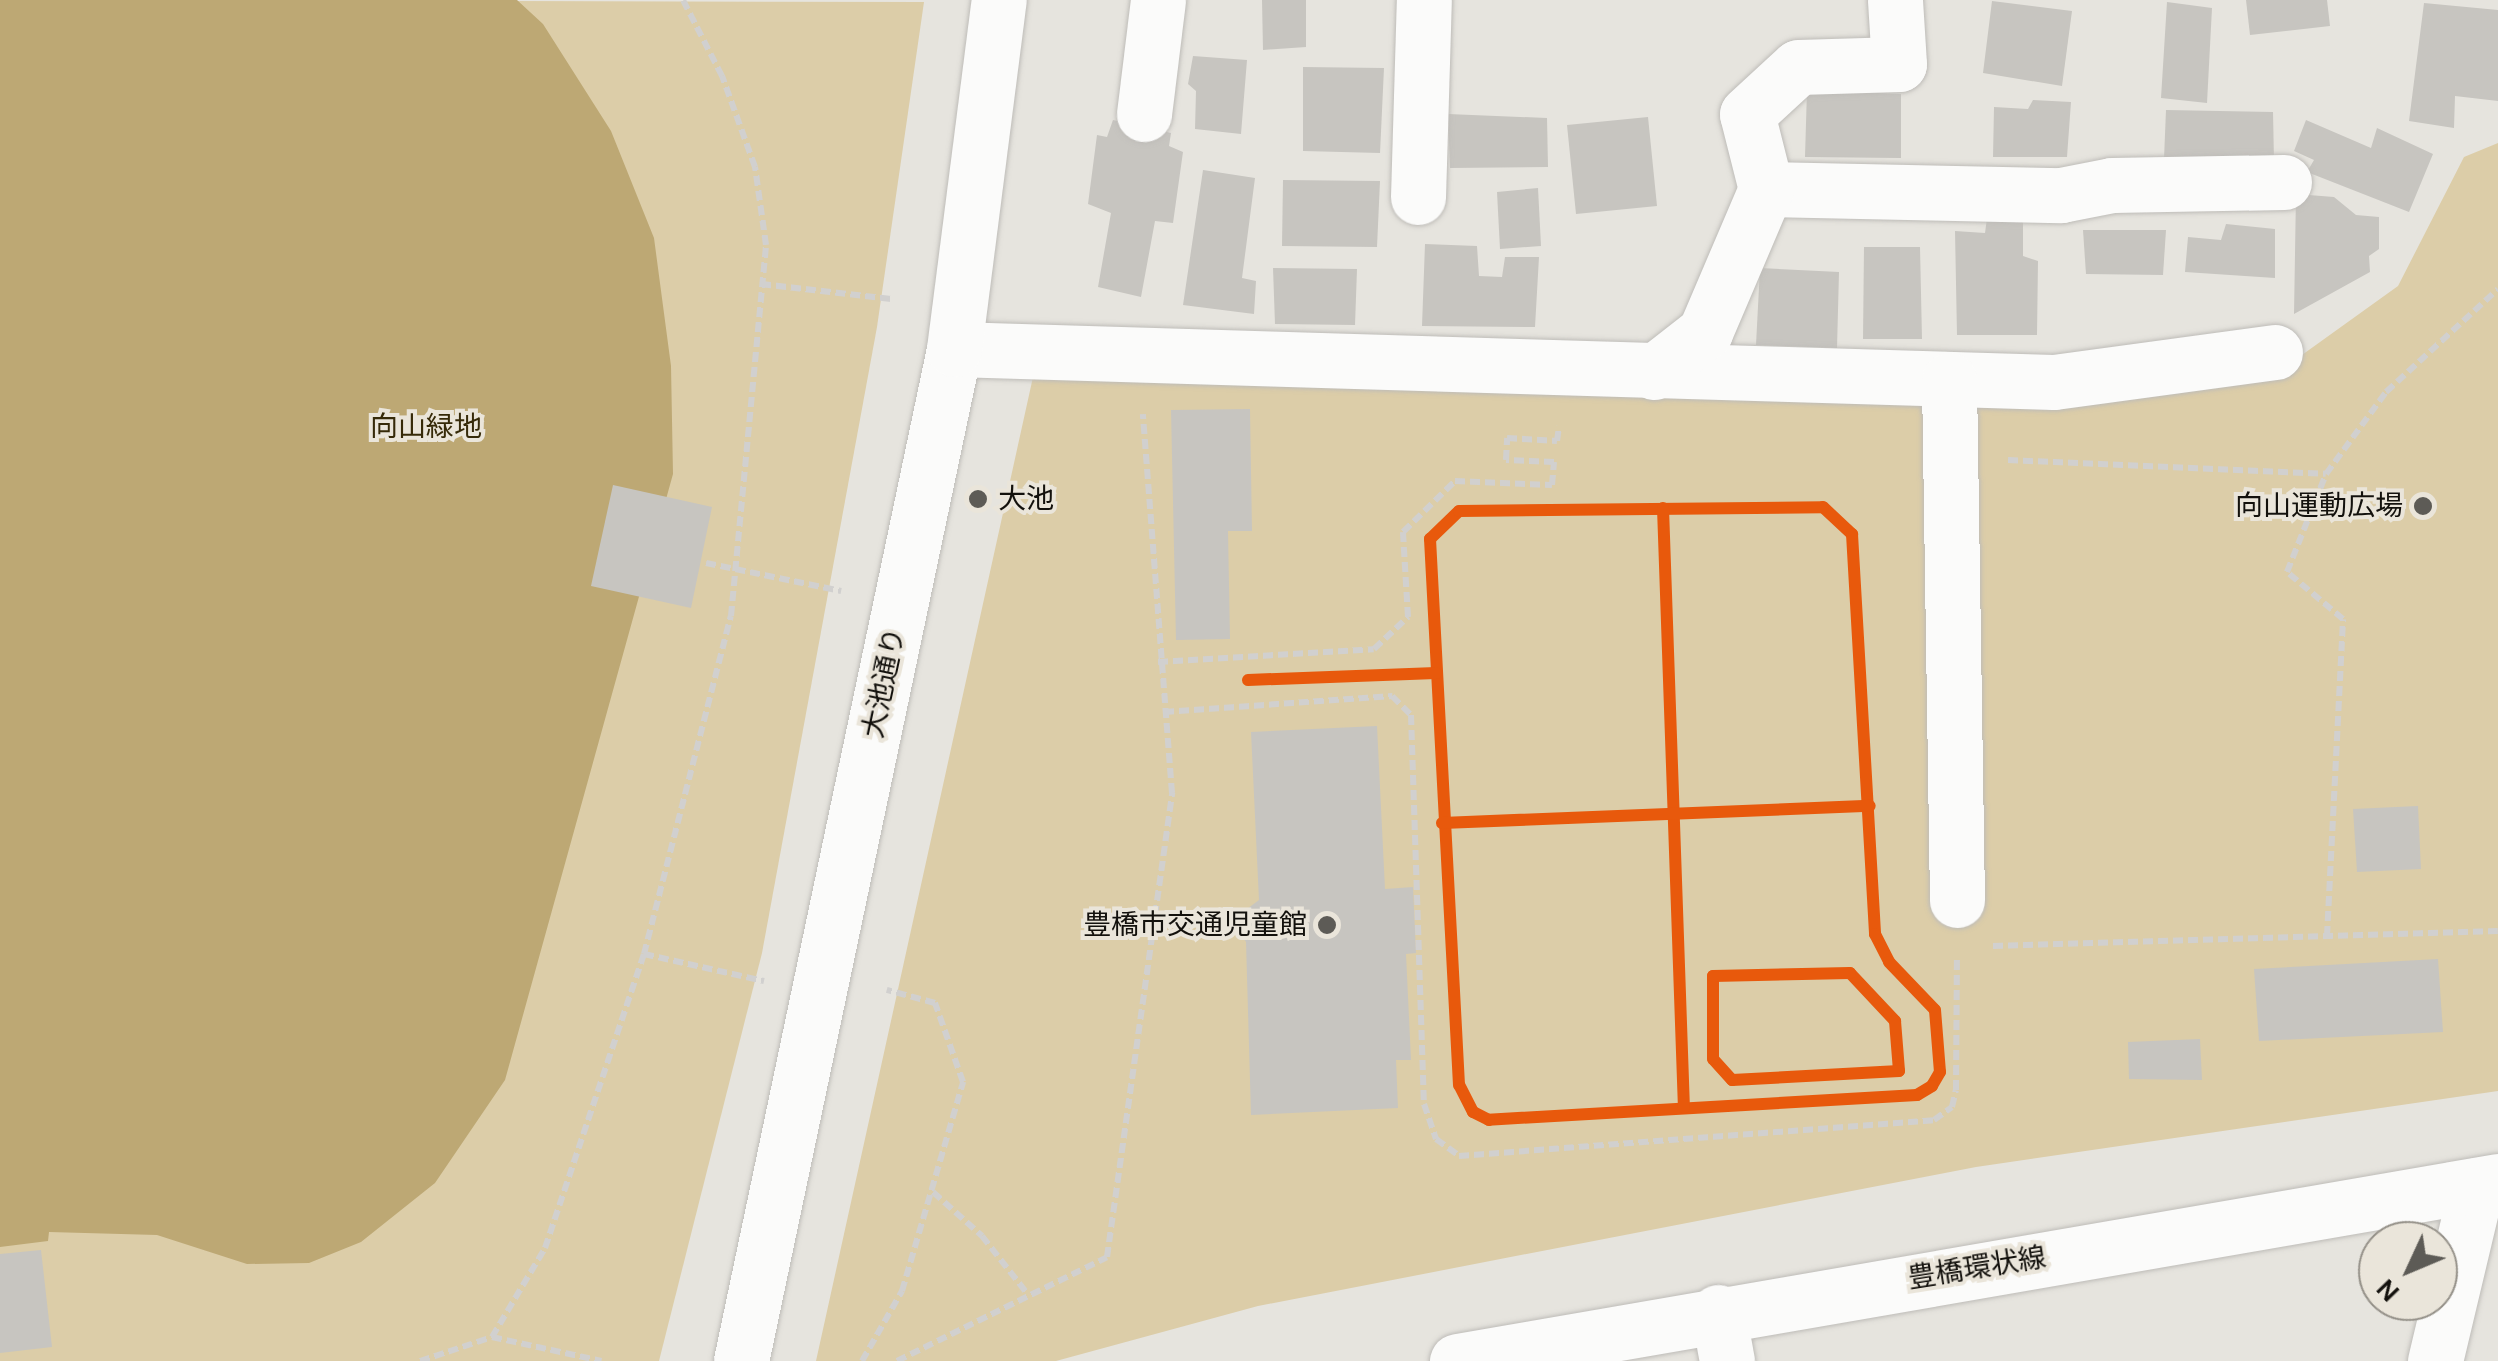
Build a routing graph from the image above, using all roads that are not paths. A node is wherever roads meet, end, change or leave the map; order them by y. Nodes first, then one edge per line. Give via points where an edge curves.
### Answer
1 (999, 0) edge
2 (1158, 0) edge
3 (1424, 0) edge
4 (1895, 0) edge
5 (1144, 114) dead end
6 (2284, 182) dead end
7 (1766, 189) junction
8 (1418, 196) dead end
9 (954, 349) junction
10 (2275, 352) dead end
11 (1654, 372) junction
12 (1949, 380) junction
13 (1957, 924) road end
14 (2487, 1183) edge
15 (1722, 1336) edge
16 (741, 1361) edge
17 (1457, 1361) edge
18 (2436, 1361) edge

1 - 9 street, 大池通り
2 - 5 street
3 - 8 street
4 - 7 street via 1899,64 1798,67 1747,114
6 - 7 street via 2112,185 2060,195
7 - 11 street via 1705,332
9 - 11 street
9 - 16 street, 大池通り
10 - 12 street via 2054,382
11 - 12 street
12 - 13 street
14 - 15 street, 豊橋環状線
14 - 18 street
15 - 17 street, 豊橋環状線

